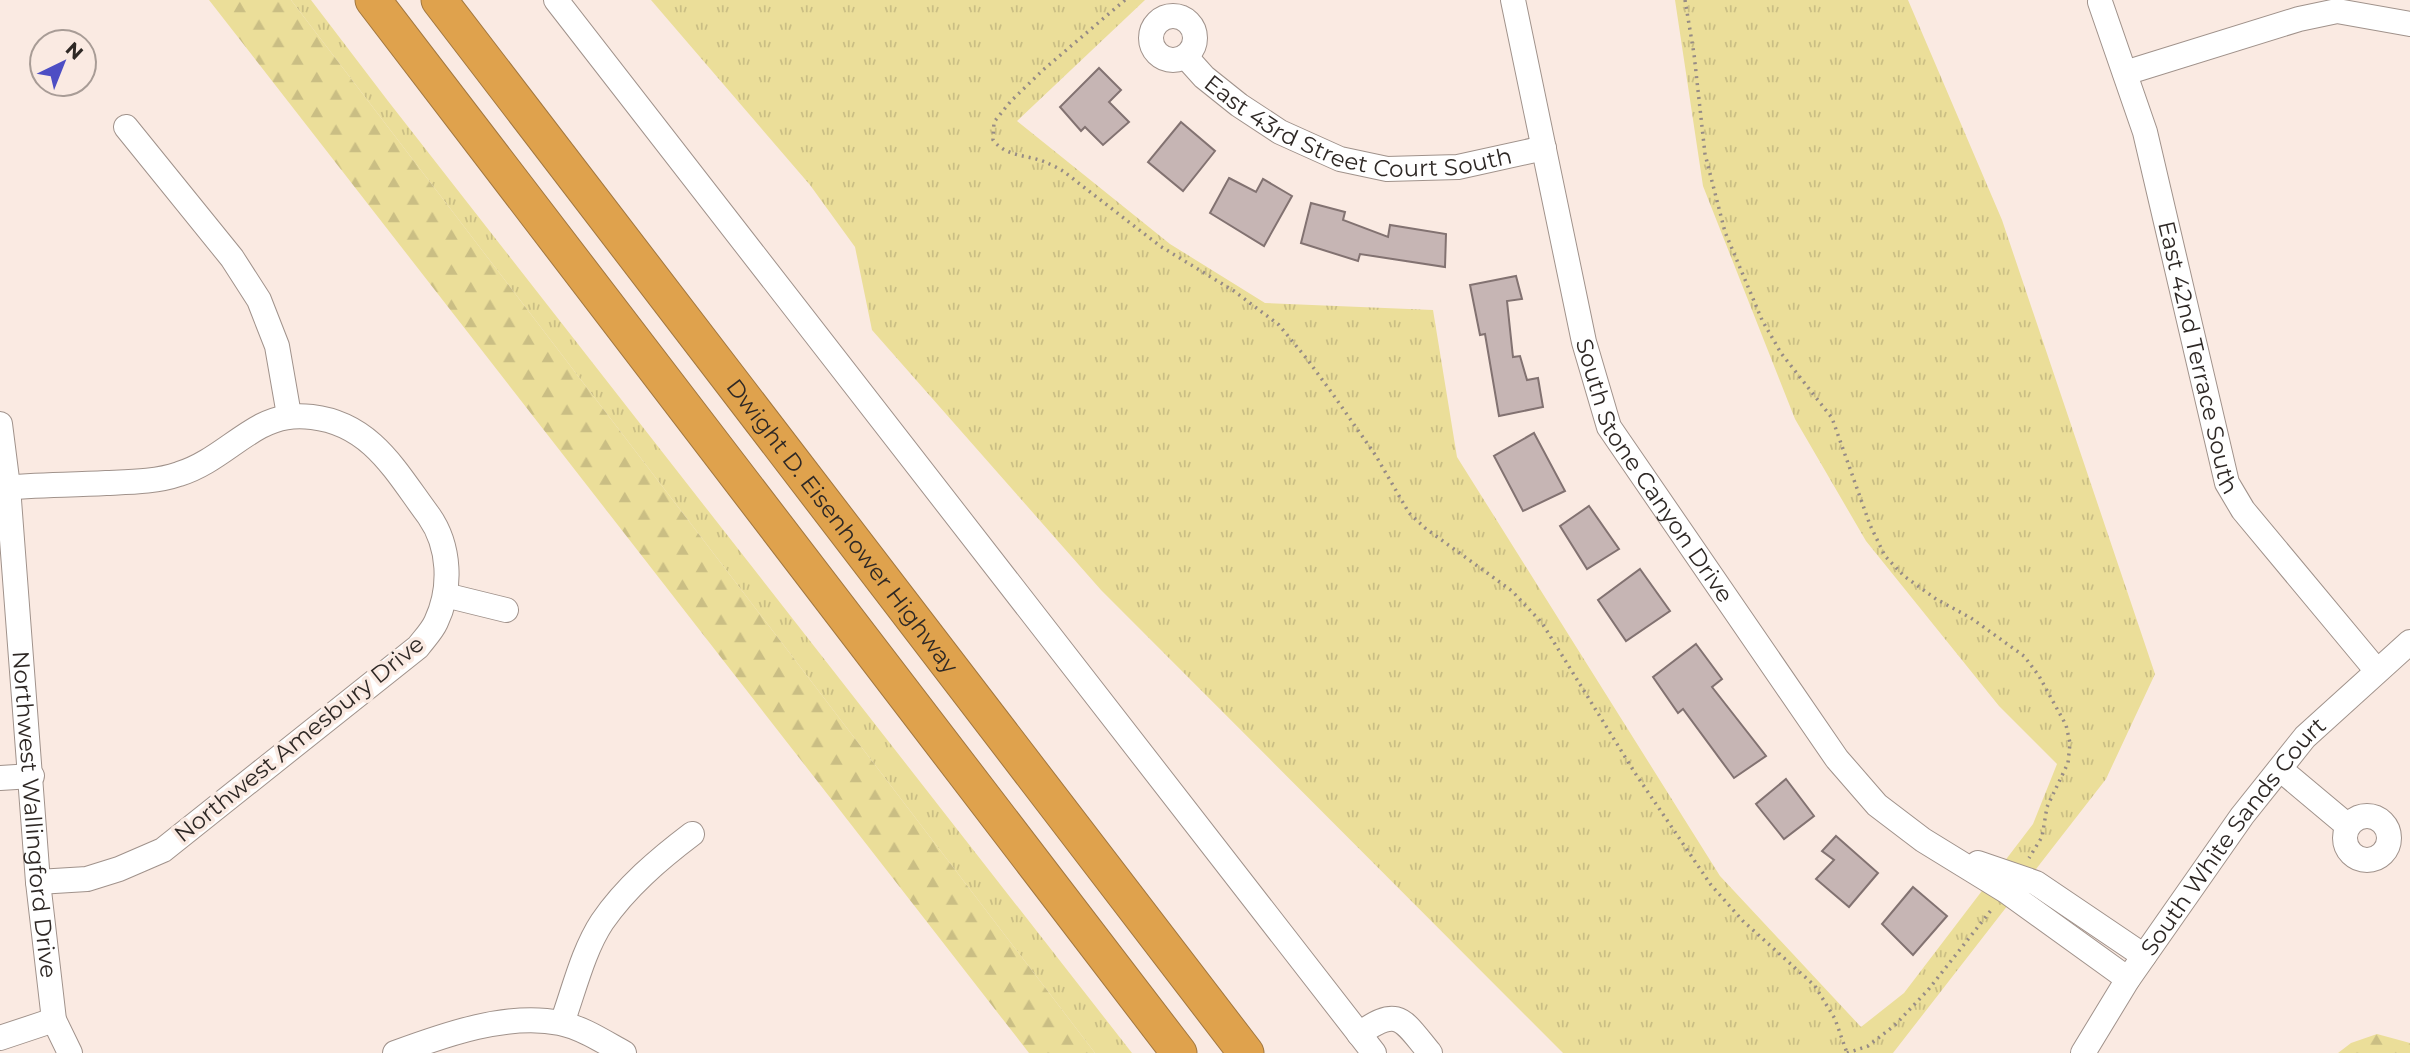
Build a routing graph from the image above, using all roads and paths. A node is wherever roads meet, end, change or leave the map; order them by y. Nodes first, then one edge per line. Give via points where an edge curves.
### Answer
1 (373, 0) edge
2 (439, 0) edge
3 (556, 0) edge
4 (1125, 0) edge
5 (1513, 0) edge
6 (1685, 0) edge
7 (2096, 1) edge
8 (2410, 24) edge
9 (1185, 57) dead end
10 (2125, 73) junction
11 (126, 127) dead end
12 (1544, 148) junction
13 (289, 415) junction
14 (0, 424) edge
15 (4, 487) edge
16 (445, 595) junction
17 (506, 610) dead end
18 (2410, 642) edge
19 (2377, 671) junction
20 (2280, 769) junction
21 (32, 776) junction
22 (0, 778) edge
23 (2348, 826) dead end
24 (692, 834) dead end
25 (1954, 858) junction
26 (2023, 868) dead end
27 (38, 882) junction
28 (1992, 909) dead end
29 (2144, 956) junction
30 (2128, 979) junction
31 (54, 1020) junction
32 (562, 1023) junction
33 (0, 1038) edge
34 (1367, 1044) edge
35 (69, 1053) edge
36 (395, 1053) edge
37 (624, 1053) edge
38 (1179, 1053) edge
39 (1246, 1053) edge
40 (1430, 1053) edge
41 (1847, 1053) edge
42 (2083, 1053) edge

1 - 38 highway
2 - 39 highway, Dwight D. Eisenhower Highway
3 - 34 street
4 - 41 path via 1011,101 994,122 993,140 1008,152 1063,171 1160,246 1279,325 1376,456 1409,513 1512,591 1542,623 1635,774 1711,885 1743,921 1815,986 1835,1019
5 - 12 street, South Stone Canyon Drive
6 - 26 path via 1705,154 1725,232 1762,320 1781,353 1832,418 1885,556 1904,576 2024,656 2066,724 2068,763 2047,807 2042,837
7 - 10 street, East 42nd Terrace South
8 - 10 street via 2337,11
9 - 12 street, East 43rd Street Court South via 1239,105 1280,132 1340,159 1387,169 1458,167
10 - 19 street, East 42nd Terrace South via 2145,132 2227,483 2243,510
11 - 13 street via 232,258 259,300 276,346
12 - 25 street, South Stone Canyon Drive via 1584,342 1609,427 1837,759 1877,805
13 - 15 street via 261,426 214,459 178,475 134,482
13 - 16 street, Northwest Amesbury Drive via 343,424 382,453 438,528 445,552
14 - 15 street, Northwest Wallingford Drive
15 - 21 street, Northwest Wallingford Drive
16 - 17 street
16 - 27 street, Northwest Amesbury Drive via 436,623 418,647 163,850 87,879
18 - 19 street, South White Sands Court
19 - 20 street, South White Sands Court via 2305,737
20 - 23 street
20 - 29 street, South White Sands Court
21 - 22 street
21 - 27 street, Northwest Wallingford Drive
24 - 32 street via 656,862 602,923
25 - 29 street, South Stone Canyon Drive via 2036,883
25 - 30 street, South Stone Canyon Drive
27 - 31 street, Northwest Wallingford Drive
28 - 41 path via 1895,1025 1868,1046
29 - 30 street, South White Sands Court
30 - 42 street, South White Sands Court
31 - 33 street
31 - 35 street, Northwest Wallingford Drive
32 - 36 street via 513,1020 442,1036
32 - 37 street
34 - 40 street via 1379,1021 1391,1017 1414,1033

